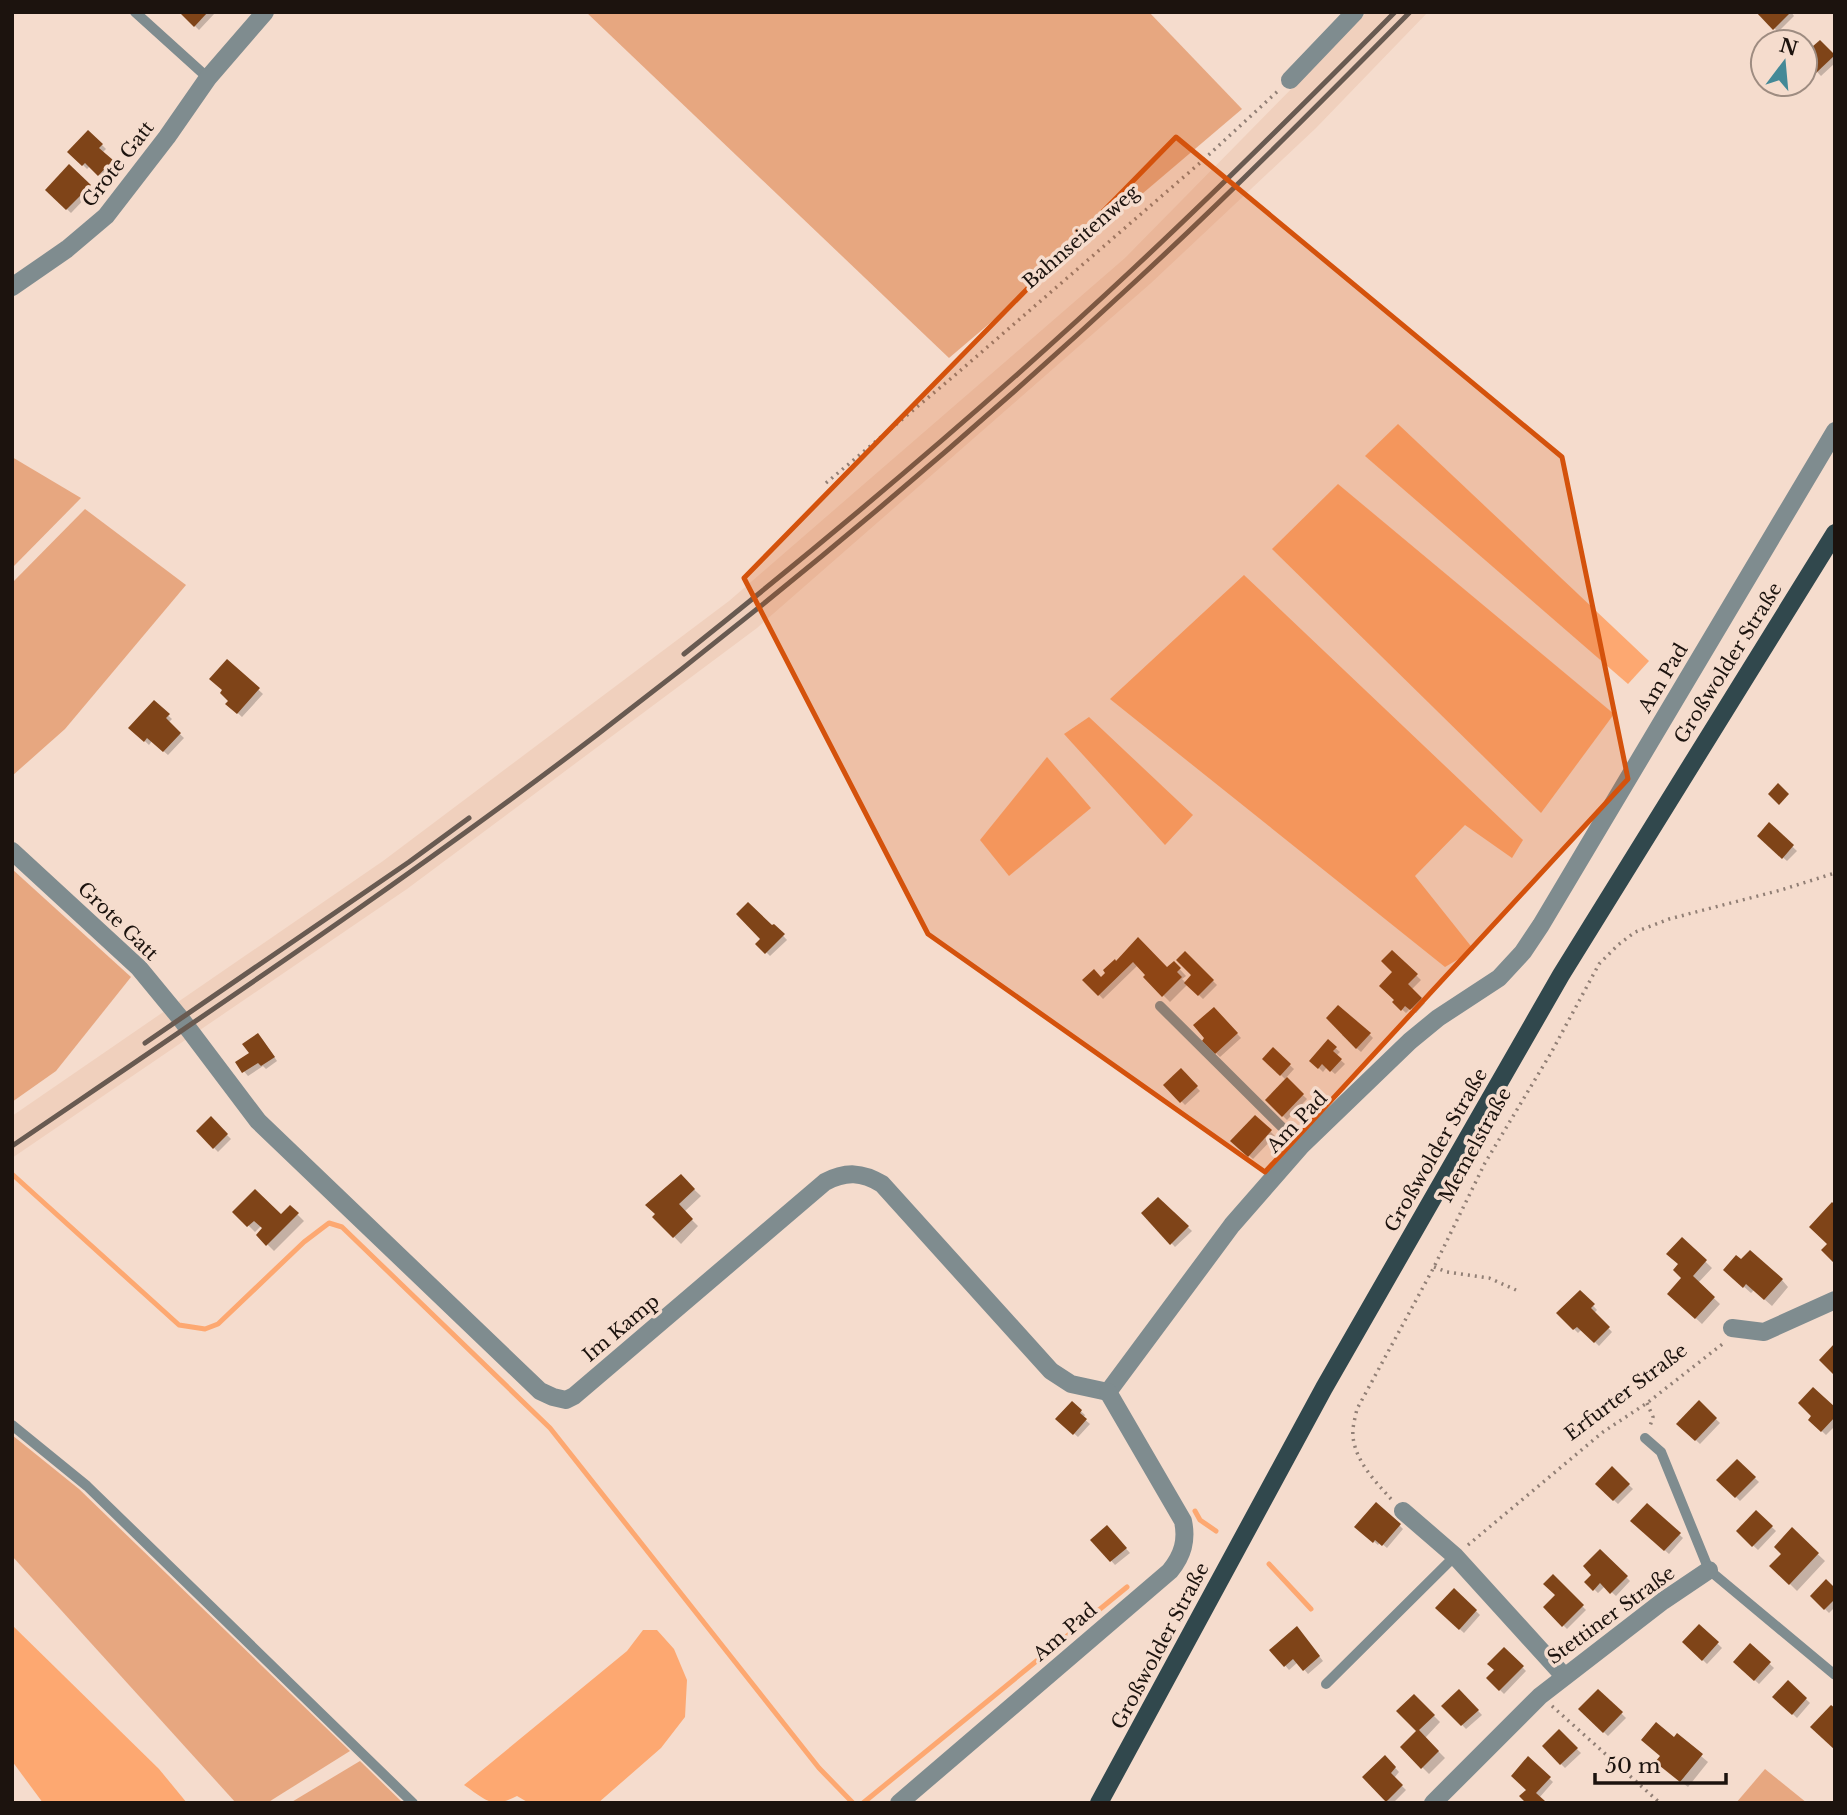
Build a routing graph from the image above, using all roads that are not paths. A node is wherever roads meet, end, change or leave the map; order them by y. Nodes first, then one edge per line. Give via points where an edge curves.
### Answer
1 (135, 12) edge
2 (265, 12) edge
3 (1355, 12) edge
4 (208, 78) junction
5 (1290, 80) road end
6 (12, 287) edge
7 (1835, 431) edge
8 (1835, 533) edge
9 (12, 851) edge
10 (1160, 1006) dead end
11 (187, 1027) joint
12 (1301, 1146) junction
13 (1835, 1300) edge
14 (1732, 1328) road end
15 (1108, 1392) junction
16 (12, 1425) edge
17 (1645, 1438) road end
18 (1403, 1511) road end
19 (1455, 1556) junction
20 (1709, 1570) junction
21 (1835, 1675) edge
22 (1564, 1676) junction
23 (1326, 1684) dead end
24 (413, 1803) edge
25 (899, 1803) edge
26 (1100, 1803) edge
27 (1433, 1803) edge

1 - 4 lane
2 - 4 street, Grote Gatt
3 - 5 street
4 - 6 street, Grote Gatt via 106,216
7 - 12 street, Am Pad via 1522,952 1499,978 1410,1041
8 - 26 main road, Großwolder Straße via 1561,975 1324,1388
9 - 11 street, Grote Gatt via 139,968
10 - 12 lane
11 - 15 street, Im Kamp via 258,1121 516,1369 553,1397 566,1400 574,1396 825,1182 847,1173 882,1184 1051,1371 1071,1384
12 - 15 street, Am Pad via 1232,1225
13 - 14 street via 1764,1332
15 - 25 street, Am Pad via 1183,1521 1186,1534 1177,1562
16 - 24 lane via 87,1486
17 - 20 lane via 1661,1452
18 - 19 street
19 - 22 street
19 - 23 lane
20 - 21 lane
20 - 22 street, Stettiner Straße
22 - 27 street, Stettiner Straße

